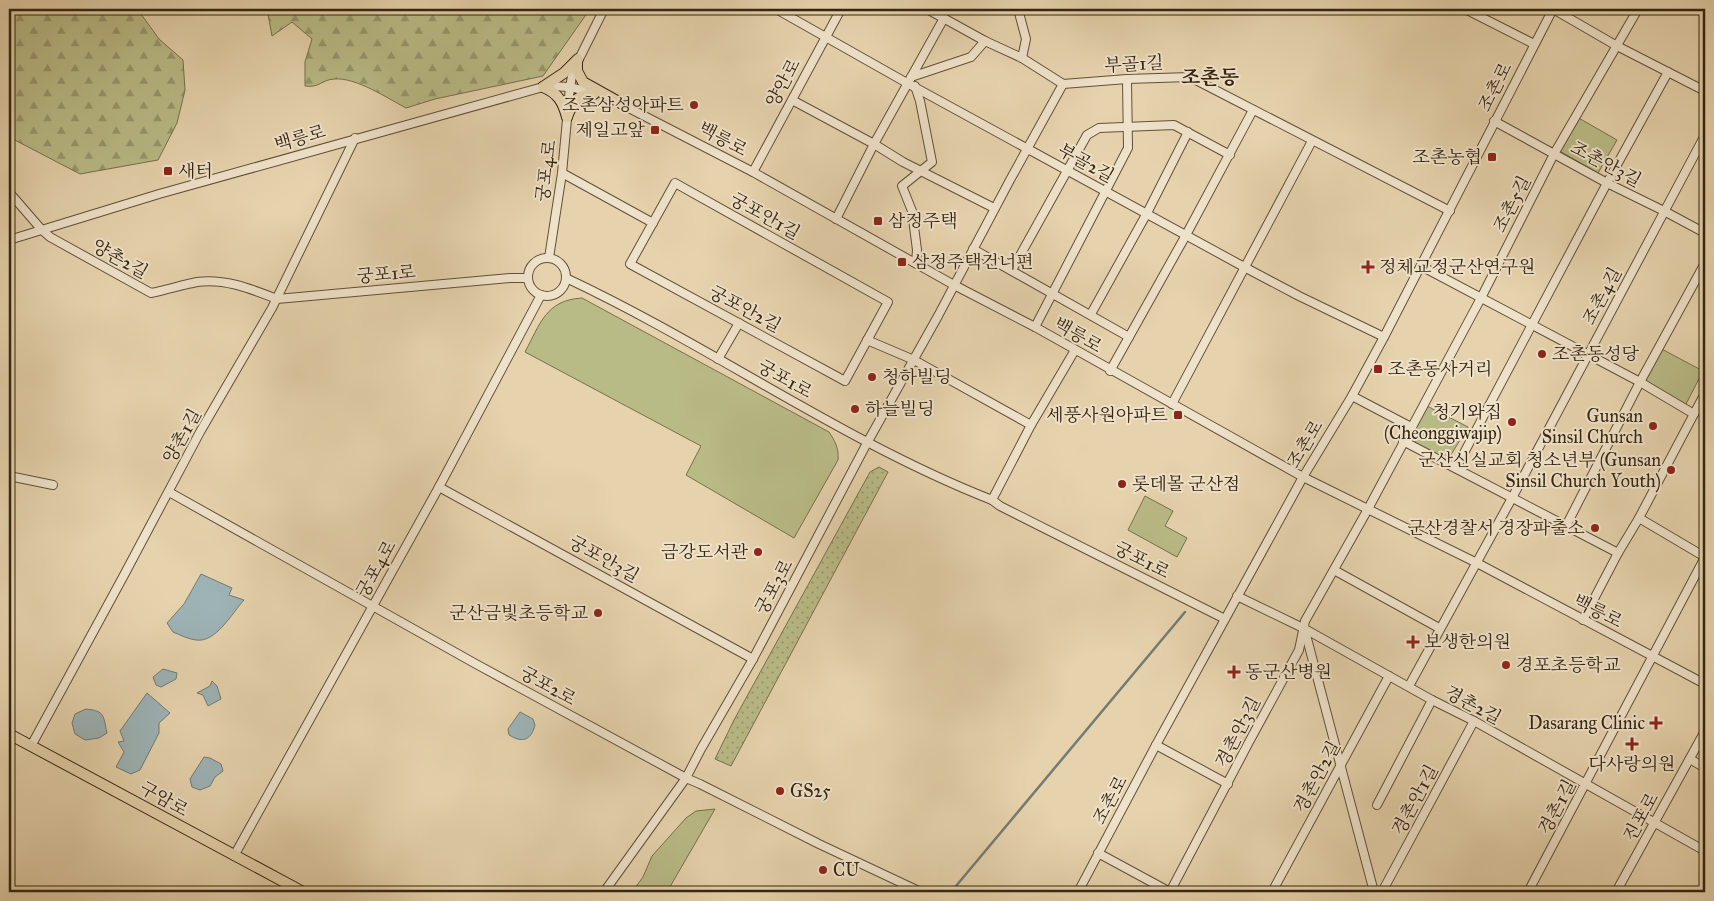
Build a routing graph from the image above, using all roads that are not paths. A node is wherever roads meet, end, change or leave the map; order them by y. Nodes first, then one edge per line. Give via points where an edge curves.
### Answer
1 (604, 9) edge
2 (776, 9) edge
3 (841, 9) edge
4 (927, 9) edge
5 (1018, 9) edge
6 (1465, 9) edge
7 (1553, 9) edge
8 (1638, 9) edge
9 (944, 18) junction
10 (826, 36) junction
11 (985, 41) junction
12 (1534, 44) junction
13 (1617, 46) junction
14 (1022, 58) junction
15 (578, 60) junction
16 (1668, 72) junction
17 (1127, 79) junction
18 (911, 82) junction
19 (1063, 84) junction
20 (543, 86) junction
21 (570, 87) junction
22 (1705, 91) edge
23 (594, 94) junction
24 (792, 100) junction
25 (626, 106) junction
26 (1253, 110) junction
27 (567, 117) junction
28 (1494, 121) junction
29 (1128, 126) junction
30 (1188, 132) junction
31 (1705, 135) edge
32 (355, 138) junction
33 (1312, 141) junction
34 (874, 144) junction
35 (1027, 148) junction
36 (1554, 154) junction
37 (1230, 155) junction
38 (1067, 169) junction
39 (920, 170) junction
40 (753, 172) junction
41 (562, 173) junction
42 (1606, 183) junction
43 (1106, 190) junction
44 (9, 192) edge
45 (994, 208) junction
46 (1450, 211) junction
47 (1664, 211) junction
48 (1147, 213) junction
49 (836, 219) junction
50 (653, 223) junction
51 (41, 229) junction
52 (1705, 233) edge
53 (1186, 235) junction
54 (9, 240) edge
55 (973, 249) junction
56 (549, 258) junction
57 (916, 263) junction
58 (1705, 263) edge
59 (1421, 266) junction
60 (1246, 268) junction
61 (1012, 270) junction
62 (528, 278) junction
63 (566, 278) junction
64 (954, 285) junction
65 (1052, 292) junction
66 (541, 295) junction
67 (1481, 298) junction
68 (277, 299) junction
69 (1091, 314) junction
70 (739, 323) junction
71 (1532, 326) junction
72 (1035, 327) junction
73 (1129, 336) junction
74 (1384, 337) junction
75 (867, 340) junction
76 (1075, 350) junction
77 (1588, 355) junction
78 (718, 359) junction
79 (914, 360) junction
80 (1110, 371) junction
81 (1640, 382) junction
82 (1705, 393) edge
83 (1352, 396) junction
84 (1172, 404) junction
85 (1694, 414) junction
86 (1030, 425) junction
87 (1411, 427) junction
88 (1403, 441) junction
89 (867, 443) junction
90 (1456, 468) junction
91 (9, 476) edge
92 (1303, 477) junction
93 (53, 485) dead end
94 (439, 487) junction
95 (169, 492) junction
96 (1512, 498) junction
97 (992, 500) junction
98 (1368, 509) junction
99 (1639, 518) junction
100 (1566, 526) junction
101 (1618, 554) junction
102 (1705, 557) edge
103 (1477, 563) junction
104 (1334, 570) junction
105 (1238, 596) junction
106 (372, 606) junction
107 (1225, 619) junction
108 (1583, 620) junction
109 (1439, 628) junction
110 (1304, 629) junction
111 (1654, 656) junction
112 (753, 658) junction
113 (1389, 676) junction
114 (1705, 684) edge
115 (1409, 686) junction
116 (1432, 700) junction
117 (1474, 721) junction
118 (1705, 731) edge
119 (9, 734) edge
120 (1156, 745) junction
121 (31, 746) junction
122 (1690, 759) junction
123 (1340, 764) junction
124 (1705, 768) edge
125 (686, 778) junction
126 (1228, 784) junction
127 (1586, 784) junction
128 (1377, 805) dead end
129 (1655, 822) junction
130 (1705, 851) edge
131 (1098, 853) junction
132 (234, 856) junction
133 (303, 892) edge
134 (604, 892) edge
135 (921, 892) edge
136 (1078, 892) edge
137 (1170, 892) edge
138 (1272, 892) edge
139 (1374, 892) edge
140 (1382, 892) edge
141 (1528, 892) edge
142 (1616, 892) edge

1 - 15 street, 궁포4로
2 - 10 street, 부골2길
3 - 10 street, 양안로
4 - 9 street
5 - 14 street via 1026,39
6 - 12 street
7 - 12 street, 조촌로
7 - 13 street
8 - 13 street, 조촌5길
9 - 11 street
9 - 18 street
10 - 18 street, 부골2길
10 - 24 street, 양안로
11 - 14 street
11 - 18 street via 971,58
12 - 28 street, 조촌로
13 - 16 street
13 - 36 street, 조촌5길
14 - 19 street
15 - 20 main road
15 - 21 street, 궁포4로
15 - 25 main road via 577,70 583,82
16 - 22 street
16 - 42 street
17 - 19 street, 부골1길
17 - 26 street, 부골1길 via 1190,77
17 - 29 street
18 - 34 street
18 - 35 street, 부골2길
18 - 39 street via 920,101 932,162
19 - 35 street, 궁포3로
20 - 21 street, 백릉로
20 - 27 main road via 563,102
20 - 32 street, 백릉로
21 - 23 street, 백릉로
21 - 27 street, 궁포4로
23 - 25 street, 백릉로
23 - 27 main road via 576,98
24 - 34 street
24 - 40 street, 양안로
25 - 40 street, 백릉로
26 - 33 street, 부골1길
26 - 37 street
27 - 41 street, 궁포4로
28 - 36 street, 조촌안3길
28 - 46 street, 조촌로
29 - 30 street via 1174,125
29 - 38 street via 1099,128 1087,135
29 - 43 street via 1128,148
30 - 37 street
30 - 48 street
31 - 47 street, 조촌4길
32 - 51 street, 백릉로
32 - 68 street, 양촌1길
33 - 46 street, 부골1길
33 - 60 street
34 - 39 street
34 - 49 street
35 - 38 street, 부골2길
35 - 45 street, 궁포3로
36 - 42 street, 조촌안3길
36 - 67 street, 조촌5길
37 - 53 street
38 - 43 street, 부골2길
38 - 61 street
39 - 45 street
39 - 57 street via 902,186 912,211
40 - 49 street, 백릉로
41 - 50 street
41 - 56 street, 궁포4로
42 - 47 street, 조촌안3길
42 - 71 street
43 - 48 street, 부골2길
43 - 65 street
44 - 51 street, 양촌2길
45 - 55 street, 궁포3로
46 - 59 street, 조촌로
47 - 52 street, 조촌안3길
47 - 77 street, 조촌4길
48 - 53 street, 부골2길
48 - 69 street
49 - 57 street, 백릉로
50 - 70 street, 궁포안2길 via 630,264
50 - 75 street, 궁포안1길 via 675,183 888,302
51 - 54 street, 백릉로
51 - 68 street, 양촌2길 via 151,293 199,282 222,282
53 - 60 street, 부골2길
53 - 73 street
55 - 61 street
55 - 64 street, 궁포3로
56 - 62 street via 534,264
56 - 63 street via 560,263
57 - 64 street, 백릉로
58 - 81 street
59 - 67 street
59 - 74 street, 조촌로
60 - 74 street, 부골2길
60 - 84 street
61 - 65 street
62 - 66 street via 532,288
62 - 68 street, 궁포1로
63 - 66 street via 558,293
63 - 78 street, 궁포1로
64 - 72 street, 백릉로
64 - 79 street, 궁포3로
65 - 69 street
65 - 72 street
66 - 94 street, 궁포4로
67 - 71 street
67 - 87 street, 조촌5길
68 - 95 street, 양촌1길
69 - 73 street
70 - 75 street, 궁포안2길 via 845,380
70 - 78 street
71 - 77 street
71 - 90 street
72 - 76 street, 백릉로
73 - 80 street
74 - 83 street, 조촌로
75 - 79 street
76 - 80 street, 백릉로
76 - 86 street
77 - 81 street
77 - 96 street, 조촌4길
78 - 89 street, 궁포1로
79 - 86 street
79 - 89 street, 궁포3로
80 - 84 street, 백릉로
81 - 85 street
81 - 100 street
82 - 85 street
83 - 87 street
83 - 92 street, 조촌로
84 - 92 street, 백릉로
85 - 99 street
86 - 97 street
87 - 88 street, 조촌5길
88 - 90 street
88 - 98 street, 조촌5길
89 - 97 street, 궁포1로
89 - 112 street, 궁포3로
90 - 96 street
91 - 93 street
92 - 98 street, 백릉로
92 - 105 street, 조촌로
94 - 106 street, 궁포4로
94 - 112 street, 궁포안3길
95 - 106 street, 궁포2로
95 - 121 street, 양촌1길
96 - 100 street
96 - 103 street, 조촌4길
97 - 107 street, 궁포1로
98 - 103 street, 백릉로
98 - 104 street
99 - 101 street
99 - 102 street
100 - 101 street
101 - 108 street
102 - 111 street, 경촌1길
103 - 108 street, 백릉로
103 - 109 street
104 - 109 street
104 - 110 street via 1305,621
105 - 107 street, 조촌로
105 - 110 street, 경촌2길
106 - 125 street, 궁포2로
106 - 132 street, 궁포4로
107 - 120 street, 조촌로
108 - 111 street, 백릉로
109 - 115 street
110 - 113 street, 경촌2길
110 - 123 street
110 - 126 street, 경촌안3길 via 1299,650
111 - 114 street, 백릉로
111 - 127 street, 경촌1길
112 - 125 street, 궁포3로
113 - 115 street, 경촌2길
113 - 123 street, 경촌안2길
115 - 116 street, 경촌2길
116 - 117 street, 경촌2길
116 - 128 street
117 - 127 street, 경촌2길
117 - 140 street, 경촌안1길
118 - 122 street, 진포로
119 - 121 main road, 구암로
120 - 126 street
120 - 131 street, 조촌로
121 - 132 main road, 구암로
122 - 124 street
122 - 129 street, 진포로
123 - 138 street, 경촌안2길
123 - 139 street
125 - 134 street, 궁포3로
125 - 135 street, 궁포2로
126 - 137 street, 경촌안3길
127 - 129 street, 경촌2길
127 - 141 street, 경촌1길
129 - 130 street, 경촌2길
129 - 142 street, 진포로
131 - 136 street, 조촌로
131 - 137 street
132 - 133 main road, 구암로

